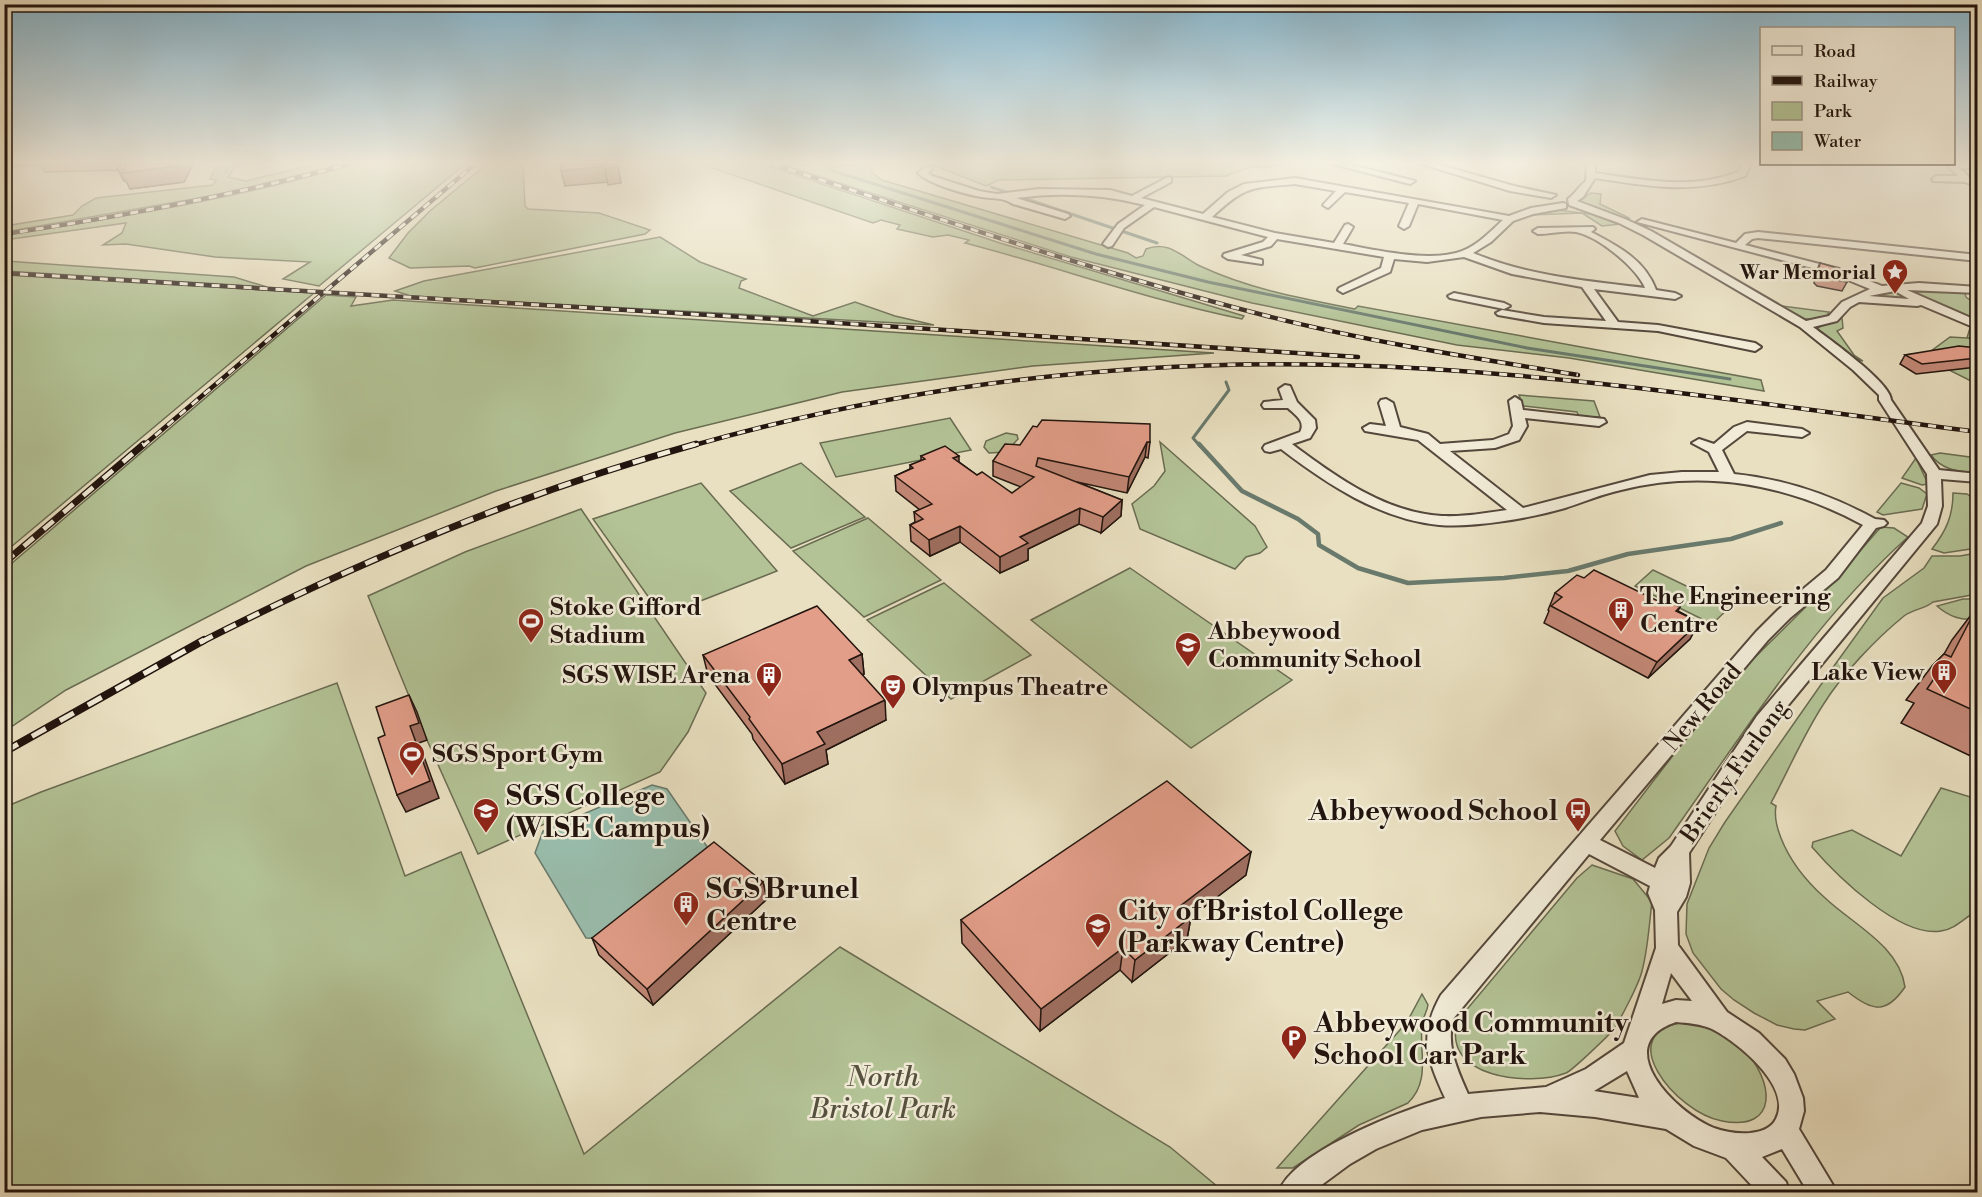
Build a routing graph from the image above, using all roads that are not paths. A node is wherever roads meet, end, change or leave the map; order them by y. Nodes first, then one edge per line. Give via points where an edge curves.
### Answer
1 (1130, 220) edge
2 (1208, 220) edge
3 (1407, 220) edge
4 (1509, 220) edge
5 (1617, 220) edge
6 (1642, 222) dead end
7 (1121, 226) junction
8 (1404, 226) dead end
9 (1348, 227) dead end
10 (1132, 229) dead end
11 (1594, 229) dead end
12 (1580, 230) junction
13 (1538, 231) dead end
14 (1275, 236) junction
15 (1108, 244) dead end
16 (1337, 246) junction
17 (1738, 246) junction
18 (1465, 254) junction
19 (1390, 255) junction
20 (1977, 258) edge
21 (1258, 262) dead end
22 (1586, 285) junction
23 (1885, 288) junction
24 (1977, 290) edge
25 (1363, 292) dead end
26 (1652, 293) junction
27 (1454, 296) dead end
28 (1675, 296) dead end
29 (1918, 296) junction
30 (1855, 298) junction
31 (1613, 323) junction
32 (1804, 325) junction
33 (1977, 327) edge
34 (1755, 347) dead end
35 (1285, 389) dead end
36 (1292, 404) junction
37 (1269, 405) dead end
38 (1405, 411) dead end
39 (1591, 423) dead end
40 (1370, 428) dead end
41 (1394, 430) junction
42 (1802, 433) dead end
43 (1699, 443) dead end
44 (1440, 448) junction
45 (1715, 450) junction
46 (1934, 474) junction
47 (1728, 477) junction
48 (1977, 478) edge
49 (1520, 513) junction
50 (1586, 843) junction
51 (1678, 852) junction
52 (1661, 881) junction
53 (1666, 910) junction
54 (1667, 948) junction
55 (1718, 1019) junction
56 (1644, 1024) junction
57 (1634, 1050) junction
58 (1547, 1099) junction
59 (1461, 1107) junction
60 (1672, 1117) junction
61 (1786, 1131) junction
62 (1733, 1146) junction
63 (1292, 1192) edge
64 (1776, 1192) edge
65 (1823, 1192) edge

1 - 7 street
2 - 14 street
3 - 8 street
4 - 18 street
5 - 32 street via 1662,241
6 - 17 street
7 - 10 street
7 - 15 street
9 - 16 street
11 - 12 street
12 - 13 street
12 - 26 street via 1630,259 1650,283
14 - 16 street
14 - 21 street via 1267,244 1225,259
16 - 19 street
17 - 20 street via 1749,236 1758,235
17 - 23 street
18 - 19 street via 1427,258
18 - 22 street via 1513,270
19 - 25 street via 1386,270 1347,288
22 - 26 street
22 - 31 street
23 - 29 street
23 - 30 street
24 - 29 street
26 - 28 street
27 - 31 street via 1560,321
29 - 30 street
29 - 33 street
30 - 32 street via 1833,319
31 - 34 street
32 - 46 street via 1885,394 1902,428
35 - 36 street, New Road
36 - 37 street
36 - 49 street, New Road via 1308,420 1309,428 1305,435 1276,446 1364,498 1406,514 1438,520
38 - 41 street via 1387,407
39 - 44 street via 1517,407 1520,426 1514,437 1495,444
40 - 41 street
41 - 44 street via 1423,436
42 - 45 street via 1770,433 1747,426 1739,428
43 - 45 street
44 - 49 street
45 - 47 street
46 - 48 street
46 - 51 street, Brierly Furlong via 1935,506 1925,531 1764,722
47 - 49 street, New Road via 1685,475 1653,479
47 - 50 street, New Road via 1821,499 1876,523 1832,574 1766,631
50 - 52 street
50 - 59 street, New Road via 1442,1012 1437,1024 1438,1047
51 - 52 street, Brierly Furlong via 1667,864
51 - 53 street, Brierly Furlong via 1681,869 1675,900
52 - 53 street, Brierly Furlong via 1659,893
53 - 54 street, Brierly Furlong
54 - 55 street
54 - 56 street, Brierly Furlong
55 - 56 street via 1676,1011 1659,1014
55 - 61 street via 1756,1045 1777,1070 1791,1104
56 - 57 street
57 - 58 street via 1590,1082
57 - 60 street via 1648,1088
58 - 59 street
58 - 60 street
59 - 63 street via 1395,1126 1372,1137 1318,1170
60 - 62 street via 1714,1141
61 - 62 street via 1773,1142 1754,1147
61 - 65 street
62 - 64 street

